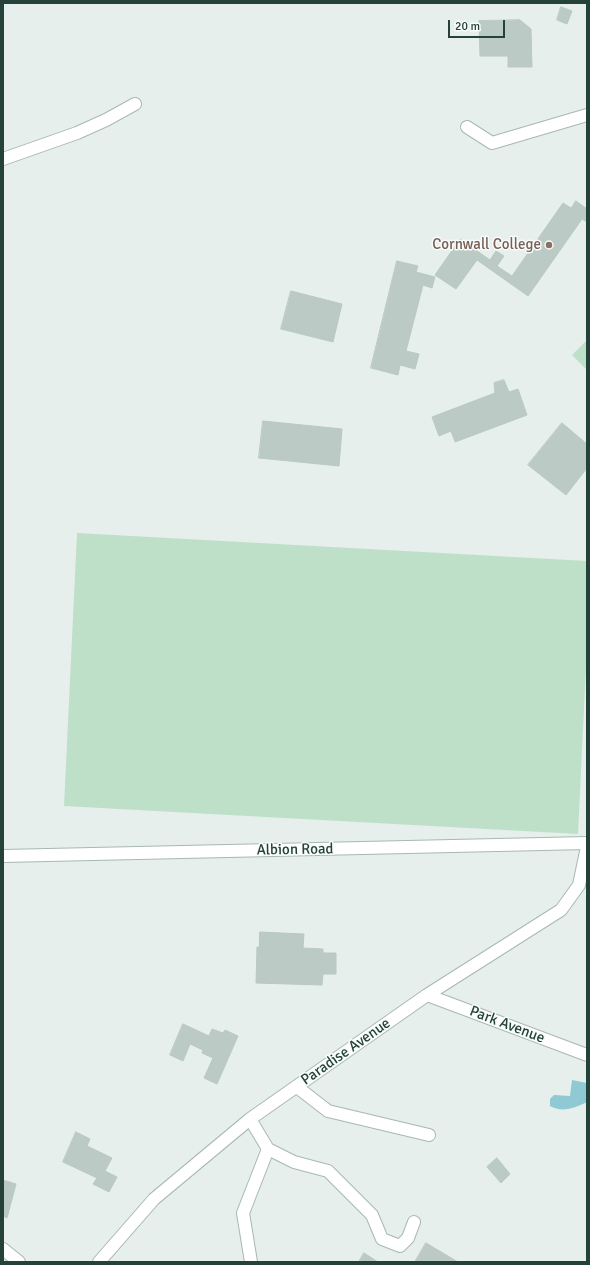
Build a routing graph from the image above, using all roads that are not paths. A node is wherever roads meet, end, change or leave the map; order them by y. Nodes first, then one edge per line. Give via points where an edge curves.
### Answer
1 (135, 104) dead end
2 (587, 115) edge
3 (467, 127) dead end
4 (3, 159) edge
5 (587, 843) edge
6 (587, 848) edge
7 (3, 856) edge
8 (427, 995) junction
9 (587, 1055) edge
10 (297, 1087) junction
11 (250, 1119) junction
12 (429, 1135) dead end
13 (268, 1149) junction
14 (414, 1222) dead end
15 (3, 1249) edge
16 (19, 1262) edge
17 (98, 1262) edge
18 (251, 1262) edge

1 - 4 street via 76,133
2 - 3 street via 492,143
5 - 7 street, Albion Road
6 - 8 street, Paradise Avenue via 579,885 561,910
8 - 9 street, Park Avenue
8 - 10 street, Paradise Avenue
10 - 11 street, Paradise Avenue
10 - 12 street via 328,1111
11 - 13 street
11 - 17 street, Paradise Avenue via 154,1199
13 - 14 street via 294,1162 328,1171 372,1215 382,1239 400,1246 408,1238
13 - 18 street via 243,1213
15 - 16 street

